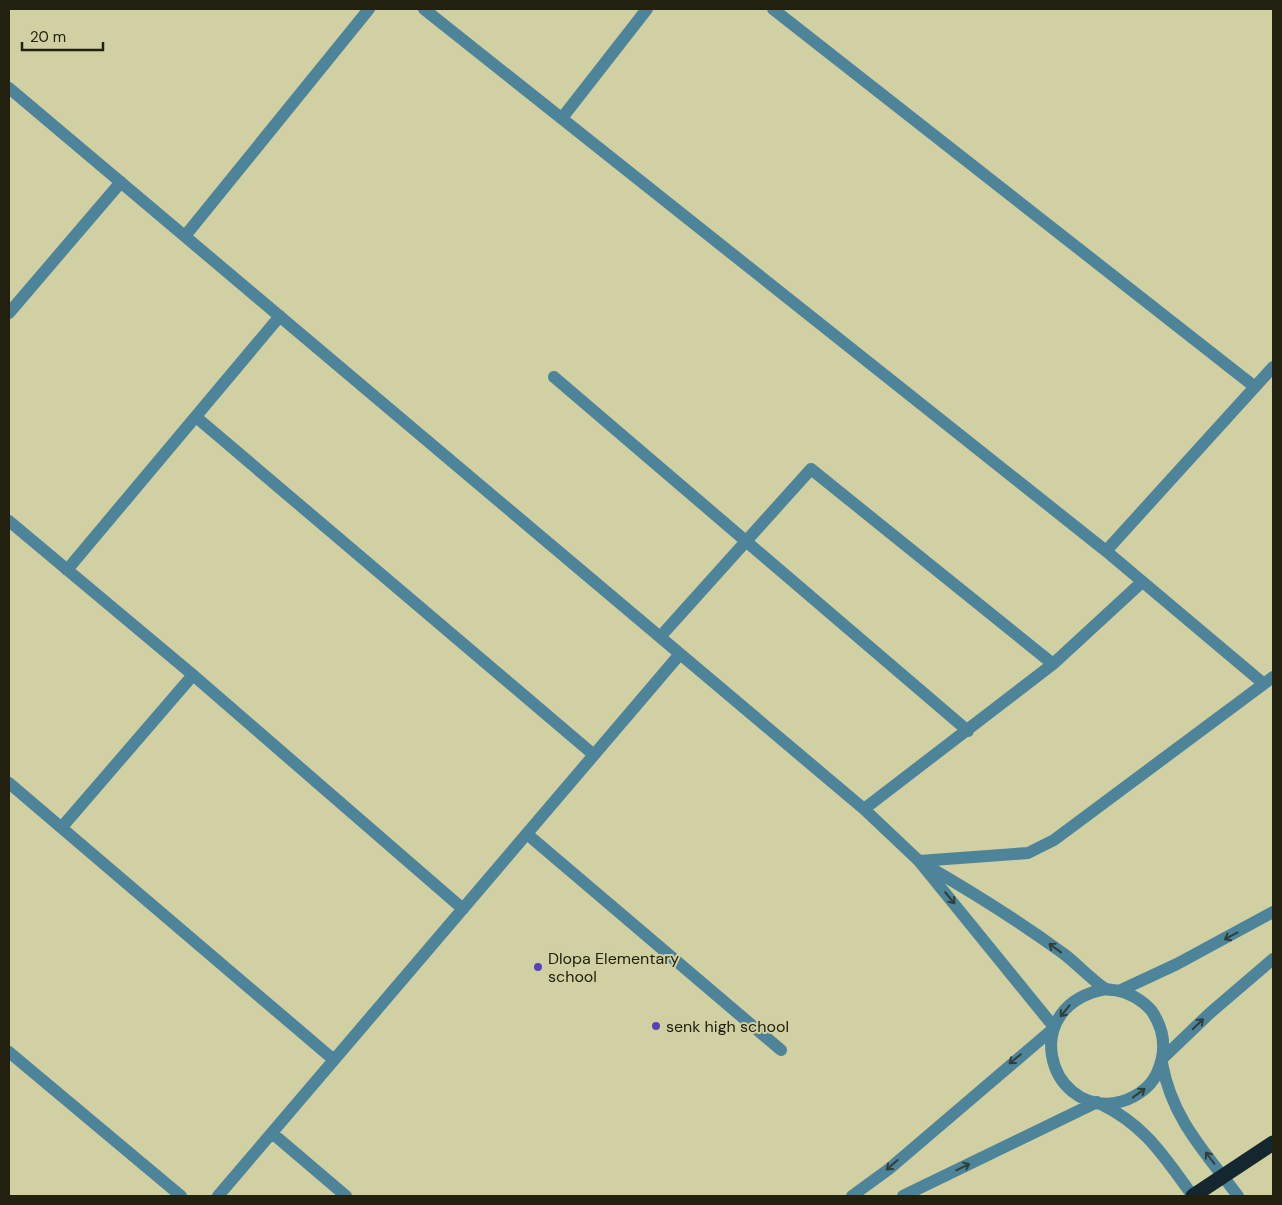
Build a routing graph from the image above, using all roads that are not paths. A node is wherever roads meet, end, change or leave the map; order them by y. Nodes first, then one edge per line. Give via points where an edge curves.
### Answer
1 (369, 9) edge
2 (424, 9) edge
3 (647, 9) edge
4 (773, 9) edge
5 (9, 88) edge
6 (562, 118) junction
7 (122, 182) junction
8 (185, 236) junction
9 (9, 313) edge
10 (280, 316) junction
11 (1273, 367) edge
12 (554, 377) dead end
13 (1255, 387) junction
14 (196, 417) junction
15 (9, 521) edge
16 (746, 542) junction
17 (1106, 551) junction
18 (68, 570) junction
19 (1142, 582) junction
20 (660, 637) junction
21 (680, 654) junction
22 (1053, 664) junction
23 (194, 675) junction
24 (1269, 680) edge
25 (968, 731) junction
26 (594, 755) junction
27 (9, 783) edge
28 (864, 809) junction
29 (62, 827) junction
30 (527, 834) junction
31 (919, 861) junction
32 (463, 909) junction
33 (1273, 912) edge
34 (1273, 959) edge
35 (1113, 990) junction
36 (1054, 1028) junction
37 (781, 1050) dead end
38 (9, 1052) edge
39 (334, 1060) junction
40 (1162, 1061) junction
41 (1097, 1102) junction
42 (272, 1133) junction
43 (1273, 1142) edge
44 (181, 1196) edge
45 (218, 1196) edge
46 (346, 1196) edge
47 (852, 1196) edge
48 (903, 1196) edge
49 (1193, 1196) edge
50 (1238, 1196) edge

1 - 8 street
2 - 6 street
3 - 6 street
4 - 13 street
5 - 7 street
6 - 17 street
7 - 8 street
7 - 9 street
8 - 10 street
10 - 14 street
10 - 20 street
11 - 13 street
12 - 16 street
13 - 17 street
14 - 18 street
14 - 26 street
15 - 18 street
16 - 20 street
16 - 22 street via 812,469
16 - 25 street
17 - 19 street
18 - 23 street
19 - 22 street
19 - 24 street
20 - 21 street
21 - 26 street
21 - 28 street
22 - 25 street
23 - 29 street
23 - 32 street
24 - 31 street via 1054,840 1028,853
25 - 28 street
26 - 30 street
27 - 29 street
28 - 31 street
29 - 39 street
30 - 32 street
30 - 37 street
35 -> 31 street via 1018,921
31 -> 36 street
32 - 39 street
33 -> 35 street via 1177,964
40 -> 34 street via 1210,1013
35 -> 36 street via 1090,992 1074,1000 1062,1012
35 - 40 street via 1136,997 1149,1008 1159,1023 1164,1040
36 - 41 street via 1051,1048 1054,1067 1064,1083 1079,1095
36 -> 47 street
38 - 44 street
39 - 42 street
41 -> 40 street via 1114,1103 1130,1099 1155,1078
50 -> 40 street via 1181,1120 1166,1083
48 -> 41 street
41 - 49 street via 1137,1126
42 - 45 street
42 - 46 street
43 - 49 highway

